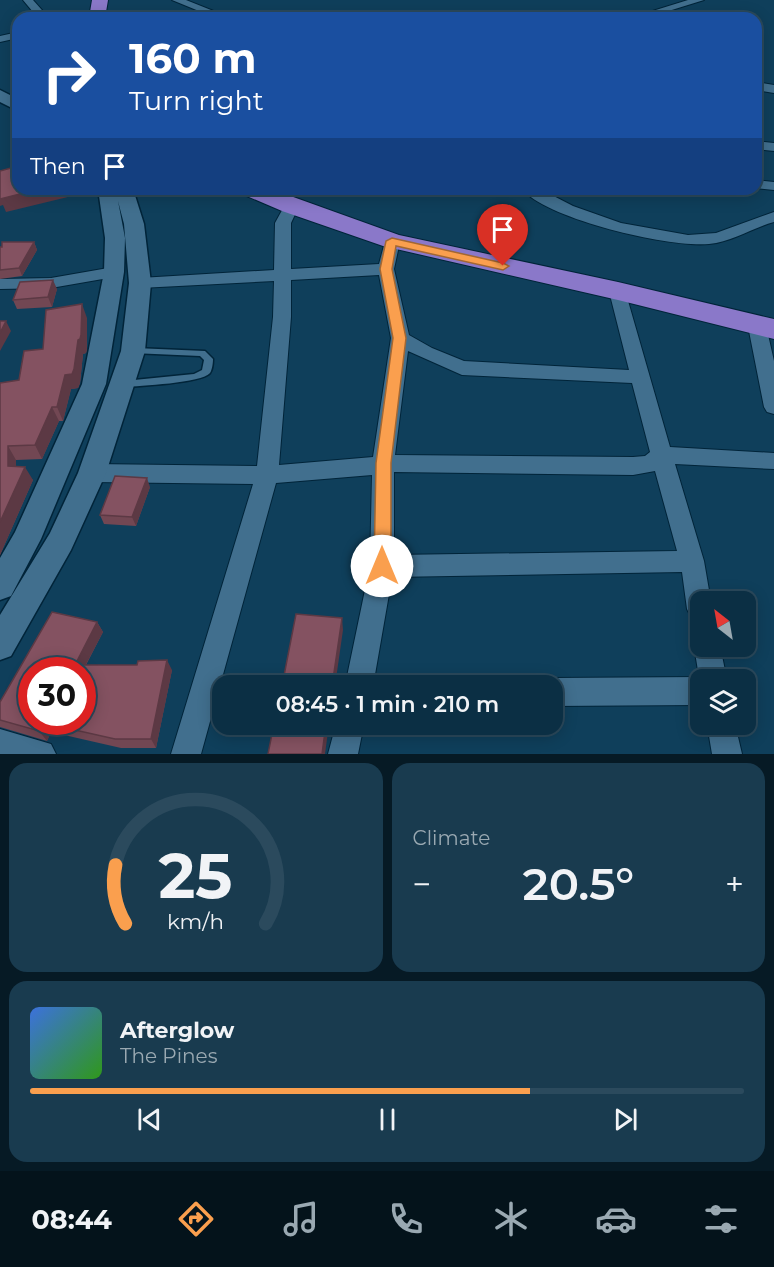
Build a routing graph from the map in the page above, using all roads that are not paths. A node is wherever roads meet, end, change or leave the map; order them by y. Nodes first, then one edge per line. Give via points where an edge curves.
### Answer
1 (28, 0) edge
2 (177, 0) edge
3 (699, 0) edge
4 (39, 12) edge
5 (210, 12) edge
6 (656, 12) edge
7 (108, 195) edge
8 (126, 195) edge
9 (264, 195) edge
10 (540, 195) edge
11 (291, 206) junction
12 (774, 217) edge
13 (392, 241) junction
14 (386, 269) junction
15 (114, 272) junction
16 (283, 275) junction
17 (140, 283) junction
18 (0, 284) edge
19 (618, 291) junction
20 (765, 328) edge
21 (400, 338) junction
22 (133, 351) junction
23 (641, 377) junction
24 (122, 384) junction
25 (774, 407) edge
26 (661, 454) junction
27 (774, 461) edge
28 (383, 463) junction
29 (92, 473) junction
30 (267, 475) junction
31 (692, 561) junction
32 (382, 566) junction
33 (0, 586) edge
34 (697, 591) edge
35 (0, 645) edge
36 (361, 675) edge
37 (690, 691) edge
38 (563, 692) edge
39 (347, 735) edge
40 (723, 735) edge
41 (0, 743) edge
42 (41, 754) edge
43 (186, 754) edge
44 (343, 754) edge
45 (727, 754) edge

1 - 4 street
2 - 5 street
3 - 6 street
7 - 15 street via 115,238
8 - 17 street via 134,224
9 - 11 highway
10 - 12 street via 571,212 676,239 735,234
11 - 13 highway
11 - 16 street via 283,223
13 - 14 street
13 - 19 highway
14 - 16 street
14 - 21 street
15 - 18 street via 51,283
15 - 33 street via 94,384 26,539
16 - 17 street
16 - 30 street
17 - 22 street
19 - 20 highway
19 - 23 street
20 - 25 street
21 - 23 street via 462,368
21 - 28 street
22 - 24 street
22 - 24 lane via 202,353 209,359 206,372 195,377
23 - 26 street
24 - 29 street
26 - 27 street
26 - 28 street via 650,464 633,466
26 - 31 street
28 - 30 street via 365,468
28 - 32 street
29 - 30 street
29 - 35 street via 61,541
30 - 43 street
31 - 32 street
31 - 34 street
32 - 36 street
37 - 38 street
39 - 44 street
40 - 45 street
41 - 42 street

